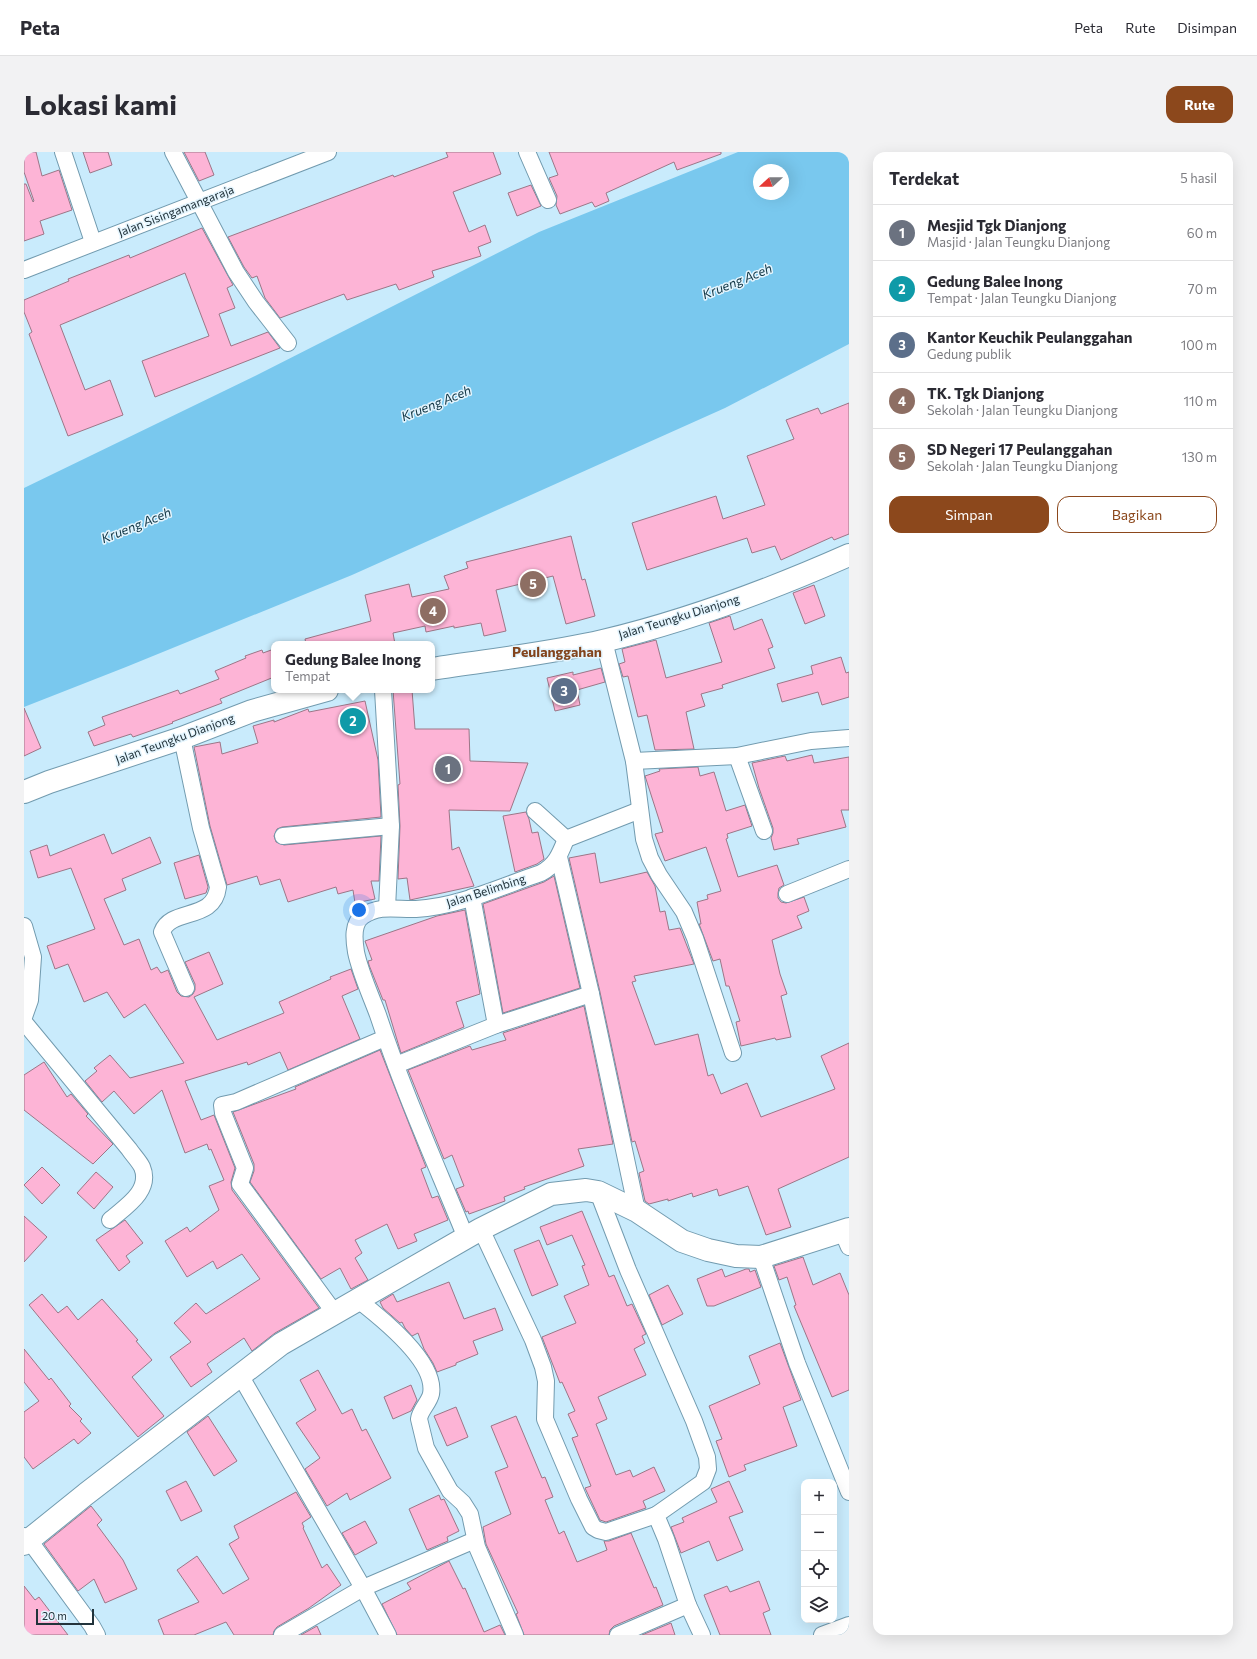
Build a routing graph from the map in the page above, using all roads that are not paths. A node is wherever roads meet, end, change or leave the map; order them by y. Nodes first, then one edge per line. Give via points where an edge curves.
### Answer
1 (63, 152) edge
2 (173, 152) edge
3 (328, 152) edge
4 (527, 152) edge
5 (548, 200) dead end
6 (200, 202) junction
7 (93, 242) junction
8 (24, 270) edge
9 (288, 343) dead end
10 (849, 555) edge
11 (604, 641) junction
12 (435, 669) edge
13 (316, 693) edge
14 (383, 693) edge
15 (182, 738) junction
16 (849, 738) edge
17 (737, 756) junction
18 (634, 761) junction
19 (49, 782) junction
20 (24, 792) edge
21 (24, 804) edge
22 (640, 810) junction
23 (535, 811) dead end
24 (391, 826) junction
25 (764, 831) dead end
26 (283, 836) dead end
27 (566, 839) junction
28 (559, 857) junction
29 (849, 869) edge
30 (787, 894) dead end
31 (472, 897) junction
32 (387, 908) junction
33 (24, 926) edge
34 (186, 988) dead end
35 (591, 994) junction
36 (24, 1017) edge
37 (24, 1022) edge
38 (496, 1025) junction
39 (385, 1038) junction
40 (733, 1053) dead end
41 (396, 1065) junction
42 (598, 1192) junction
43 (636, 1211) junction
44 (110, 1220) dead end
45 (473, 1233) junction
46 (847, 1236) edge
47 (761, 1257) junction
48 (358, 1300) junction
49 (334, 1312) junction
50 (240, 1375) junction
51 (849, 1492) edge
52 (656, 1515) junction
53 (26, 1540) edge
54 (475, 1540) junction
55 (363, 1588) junction
56 (688, 1605) junction
57 (849, 1625) edge
58 (97, 1635) edge
59 (282, 1635) edge
60 (388, 1635) edge
61 (516, 1635) edge
62 (618, 1635) edge
63 (702, 1635) edge
64 (822, 1635) edge

1 - 7 street
2 - 6 street
3 - 6 street, Jalan Sisingamangaraja
4 - 5 street
6 - 7 street, Jalan Sisingamangaraja
6 - 9 street via 236,272
7 - 8 street, Jalan Sisingamangaraja
10 - 11 street, Jalan Teungku Dianjong via 736,600
11 - 12 street, Jalan Teungku Dianjong
11 - 18 street
13 - 15 street, Jalan Teungku Dianjong via 252,711
14 - 24 street
15 - 19 street, Jalan Teungku Dianjong
15 - 34 street via 201,828 218,887 217,896 208,907 174,920 162,932
16 - 17 street via 811,741
17 - 18 street
17 - 25 street
18 - 22 street
19 - 20 street, Jalan Teungku Dianjong
19 - 21 street
22 - 27 street
22 - 40 street via 650,858 684,912 696,938
23 - 27 street
24 - 26 street
24 - 32 street
27 - 28 street, Jalan Belimbing
28 - 31 street, Jalan Belimbing via 550,868 541,873
28 - 35 street
29 - 30 street
31 - 32 street, Jalan Belimbing via 429,908
31 - 38 street
32 - 39 street via 362,916 356,924 354,934 356,953
33 - 36 street via 33,957 30,1000
35 - 38 street
35 - 43 street
37 - 44 street via 142,1168 142,1191
38 - 41 street
39 - 41 street
39 - 49 street via 222,1106 245,1168 240,1184
41 - 45 street
42 - 43 street
42 - 45 street via 586,1190 551,1194
42 - 52 street via 707,1457 708,1469 703,1482
43 - 47 street via 682,1241 736,1256
45 - 48 street
45 - 52 street via 533,1340 546,1381 545,1419 593,1527 606,1532
46 - 47 street
47 - 51 street via 796,1362
48 - 49 street
48 - 54 street via 386,1321 410,1346 426,1371 430,1382 430,1395 419,1414 419,1419 426,1448 450,1490 470,1514
49 - 50 street via 281,1344
50 - 53 street
50 - 55 street
52 - 56 street
53 - 58 street
54 - 55 street
54 - 61 street
55 - 59 street
55 - 60 street
56 - 62 street
56 - 63 street
57 - 64 street

